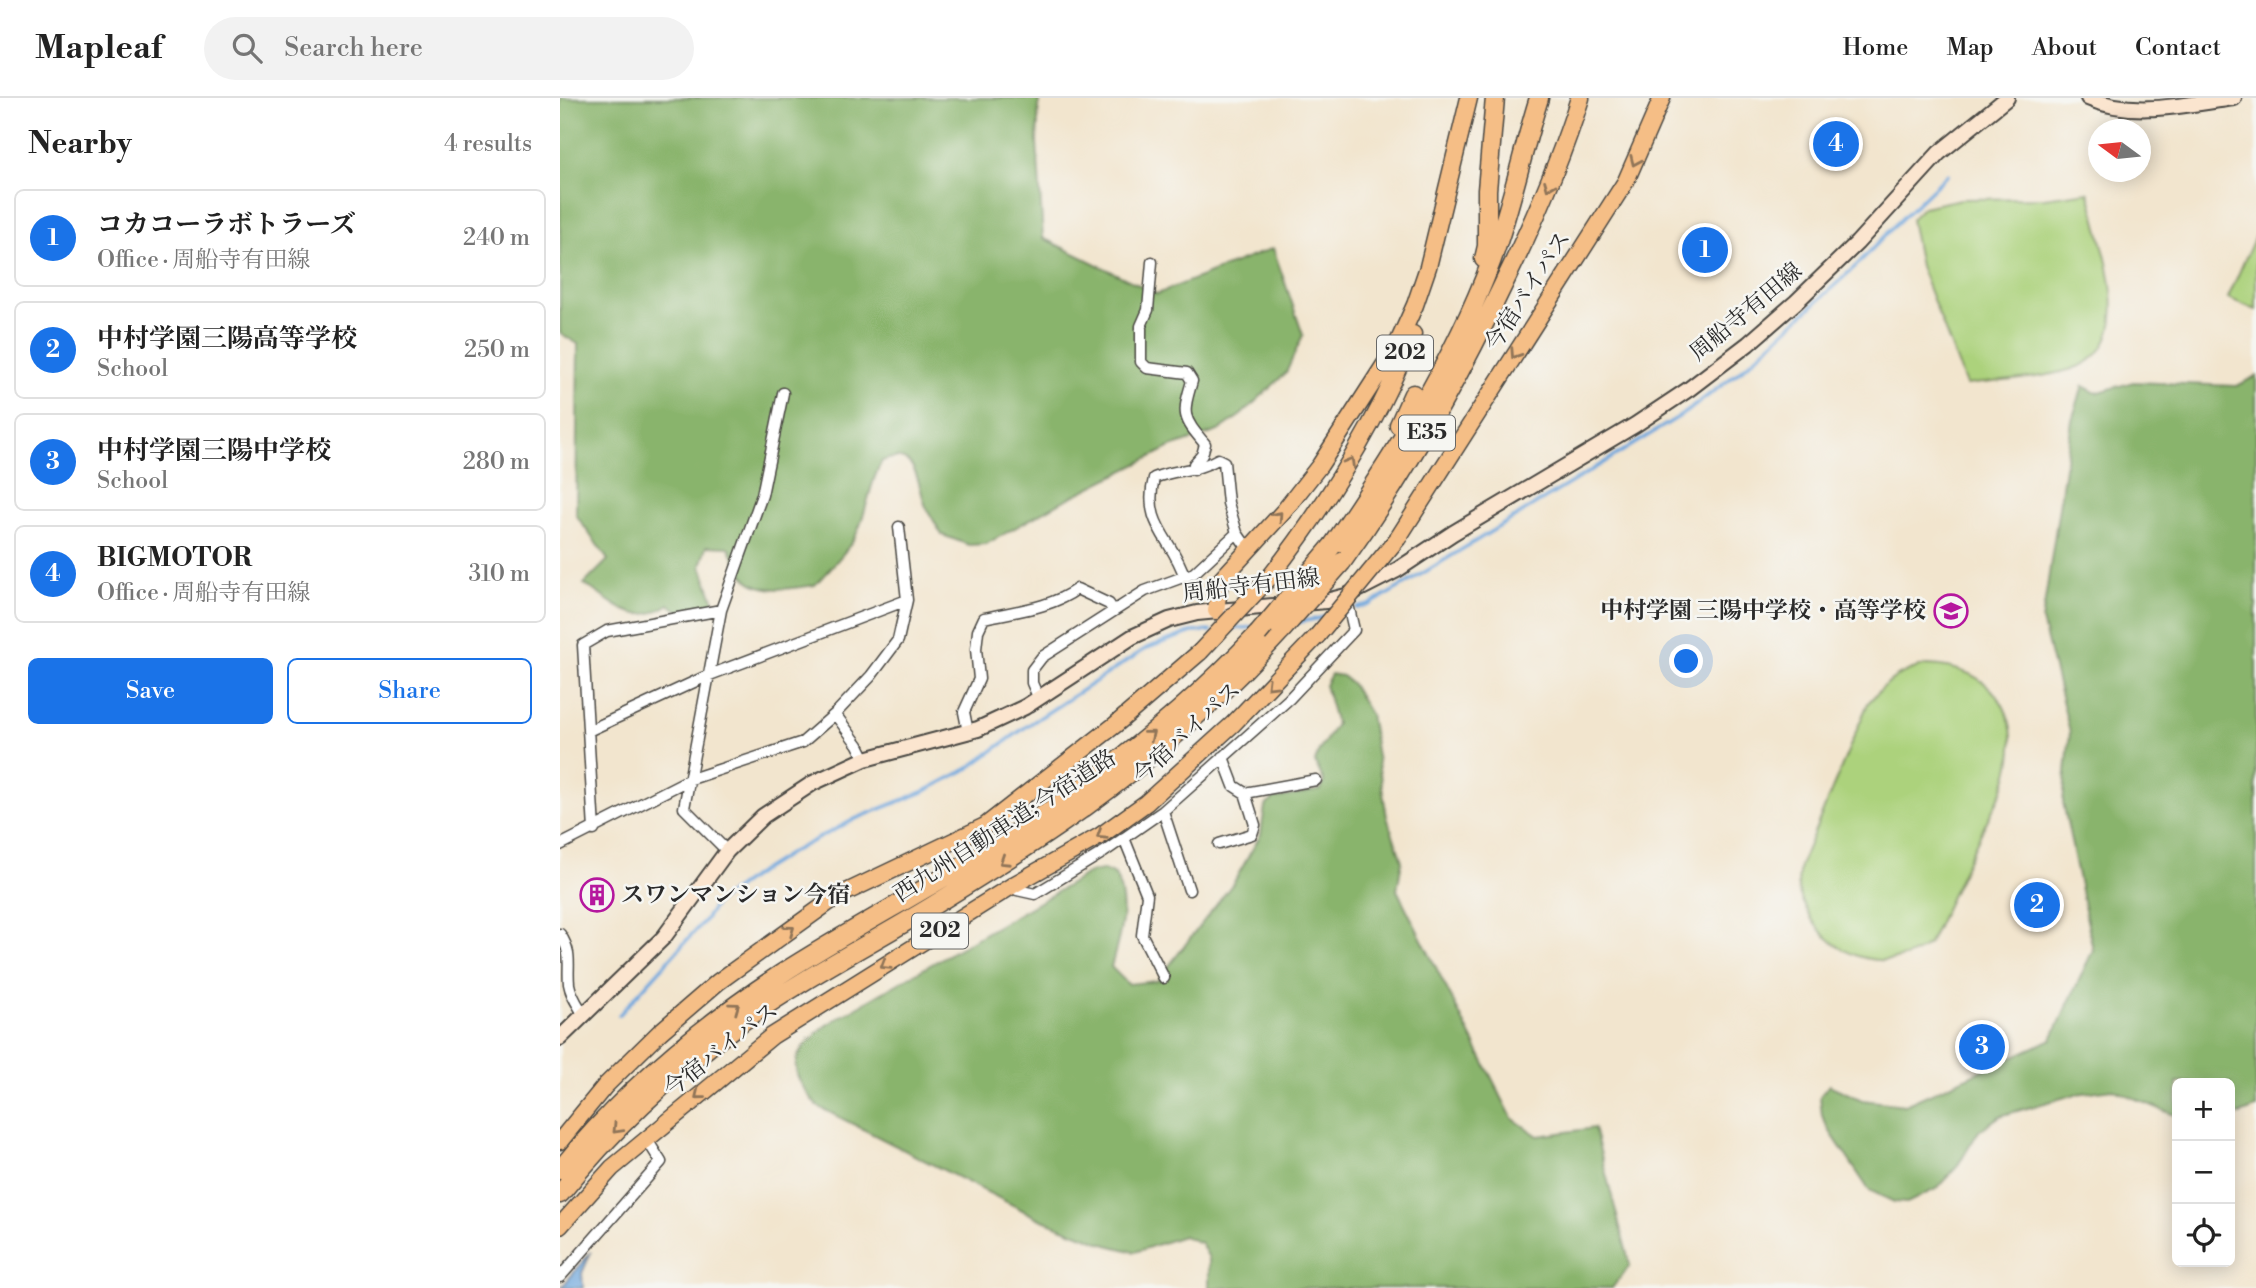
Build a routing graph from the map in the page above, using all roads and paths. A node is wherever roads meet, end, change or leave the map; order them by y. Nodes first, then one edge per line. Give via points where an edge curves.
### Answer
1 (1469, 98) edge
2 (1495, 98) edge
3 (1539, 98) edge
4 (1580, 98) edge
5 (1662, 98) edge
6 (2007, 98) edge
7 (2088, 98) edge
8 (2234, 98) edge
9 (1487, 190) junction
10 (1478, 225) dead end
11 (1152, 262) dead end
12 (1476, 300) junction
13 (783, 393) dead end
14 (1413, 394) dead end
15 (1194, 470) junction
16 (1367, 495) junction
17 (899, 527) dead end
18 (1237, 533) junction
19 (1248, 549) junction
20 (1185, 578) junction
21 (1346, 596) junction
22 (907, 600) junction
23 (721, 610) junction
24 (1113, 610) junction
25 (1216, 611) junction
26 (707, 676) junction
27 (1039, 699) junction
28 (835, 714) junction
29 (588, 731) junction
30 (968, 732) junction
31 (1223, 757) junction
32 (864, 759) junction
33 (688, 780) junction
34 (1316, 780) dead end
35 (1245, 793) junction
36 (1163, 811) junction
37 (594, 830) junction
38 (1124, 838) junction
39 (1219, 844) dead end
40 (560, 845) edge
41 (727, 851) junction
42 (1015, 884) junction
43 (1189, 890) dead end
44 (560, 934) edge
45 (1164, 978) dead end
46 (584, 1015) junction
47 (560, 1038) edge
48 (646, 1138) junction
49 (560, 1141) edge
50 (560, 1170) edge
51 (560, 1194) edge
52 (560, 1226) edge
53 (560, 1277) edge

19 -> 1 highway via 1320,465 1396,346 1428,267
49 -> 1 highway, 今宿バイパス / 202, bridge via 605,1086 718,982 836,897 985,826 1200,652 1269,578 1339,480 1404,355 1445,234
2 - 9 highway
3 - 12 highway, 西九州自動車道;今宿道路 / E35 via 1500,236
4 -> 51 highway, 西九州自動車道;今宿道路 / E35, bridge via 1544,200 1464,367 1382,506 1342,562 1234,682 1124,779 1059,825 802,982 723,1036 658,1088
5 -> 42 highway, 今宿バイパス / 202, bridge via 1626,181 1398,538 1318,635 1233,724 1146,803 1100,836
6 - 21 main road, 周船寺有田線 via 1939,153 1796,302 1689,389 1397,570
7 - 8 main road via 2109,106 2138,108
9 - 10 highway
9 - 12 highway via 1487,246
11 - 15 street via 1149,310 1141,326 1141,362 1147,368 1187,373 1192,381 1184,409 1188,424 1205,444
12 - 16 highway, 西九州自動車道;今宿道路 / E35 via 1410,427
13 - 23 street via 762,495
14 - 16 highway
15 - 18 street via 1218,459 1224,462
15 - 20 street via 1154,478 1149,497 1154,519
50 -> 16 highway, 西九州自動車道;今宿道路 / E35, bridge via 647,1078 733,1008 1049,811 1177,714 1258,634 1333,545
17 - 22 street
18 - 19 street
18 - 20 street
19 - 25 highway via 1220,581
20 - 24 street via 1145,591
21 - 25 main road, 周船寺有田線
21 - 31 street via 1354,630 1289,699
22 - 26 street
22 - 28 street via 898,639
23 - 26 street
23 - 29 street via 607,631 583,645
24 - 27 street via 1062,643 1032,670 1031,683
24 - 30 street via 1077,589 1048,603 984,618 976,649 979,678 964,712
25 - 27 main road, 周船寺有田線 via 1169,620 1132,637
26 - 29 street
26 - 33 street
27 - 30 main road, 周船寺有田線
28 - 32 street
28 - 33 street via 803,742
29 - 37 street
30 - 32 main road, 周船寺有田線
31 - 35 street via 1234,786
31 - 36 street
32 - 41 main road, 周船寺有田線 via 787,800
33 - 37 street
33 - 41 street via 684,808
34 - 35 street
35 - 39 street via 1255,825 1252,834
36 - 38 street
36 - 43 street
37 - 40 street
38 - 42 street via 1035,894 1017,890
38 - 45 street via 1147,895 1142,935
41 - 46 main road, 周船寺有田線 via 664,937
42 -> 48 highway, 今宿バイパス / 202 via 772,1036
44 - 46 street via 571,963 572,996
46 - 47 main road, 周船寺有田線
48 - 52 highway, 今宿バイパス / 202
48 - 53 street via 661,1162

